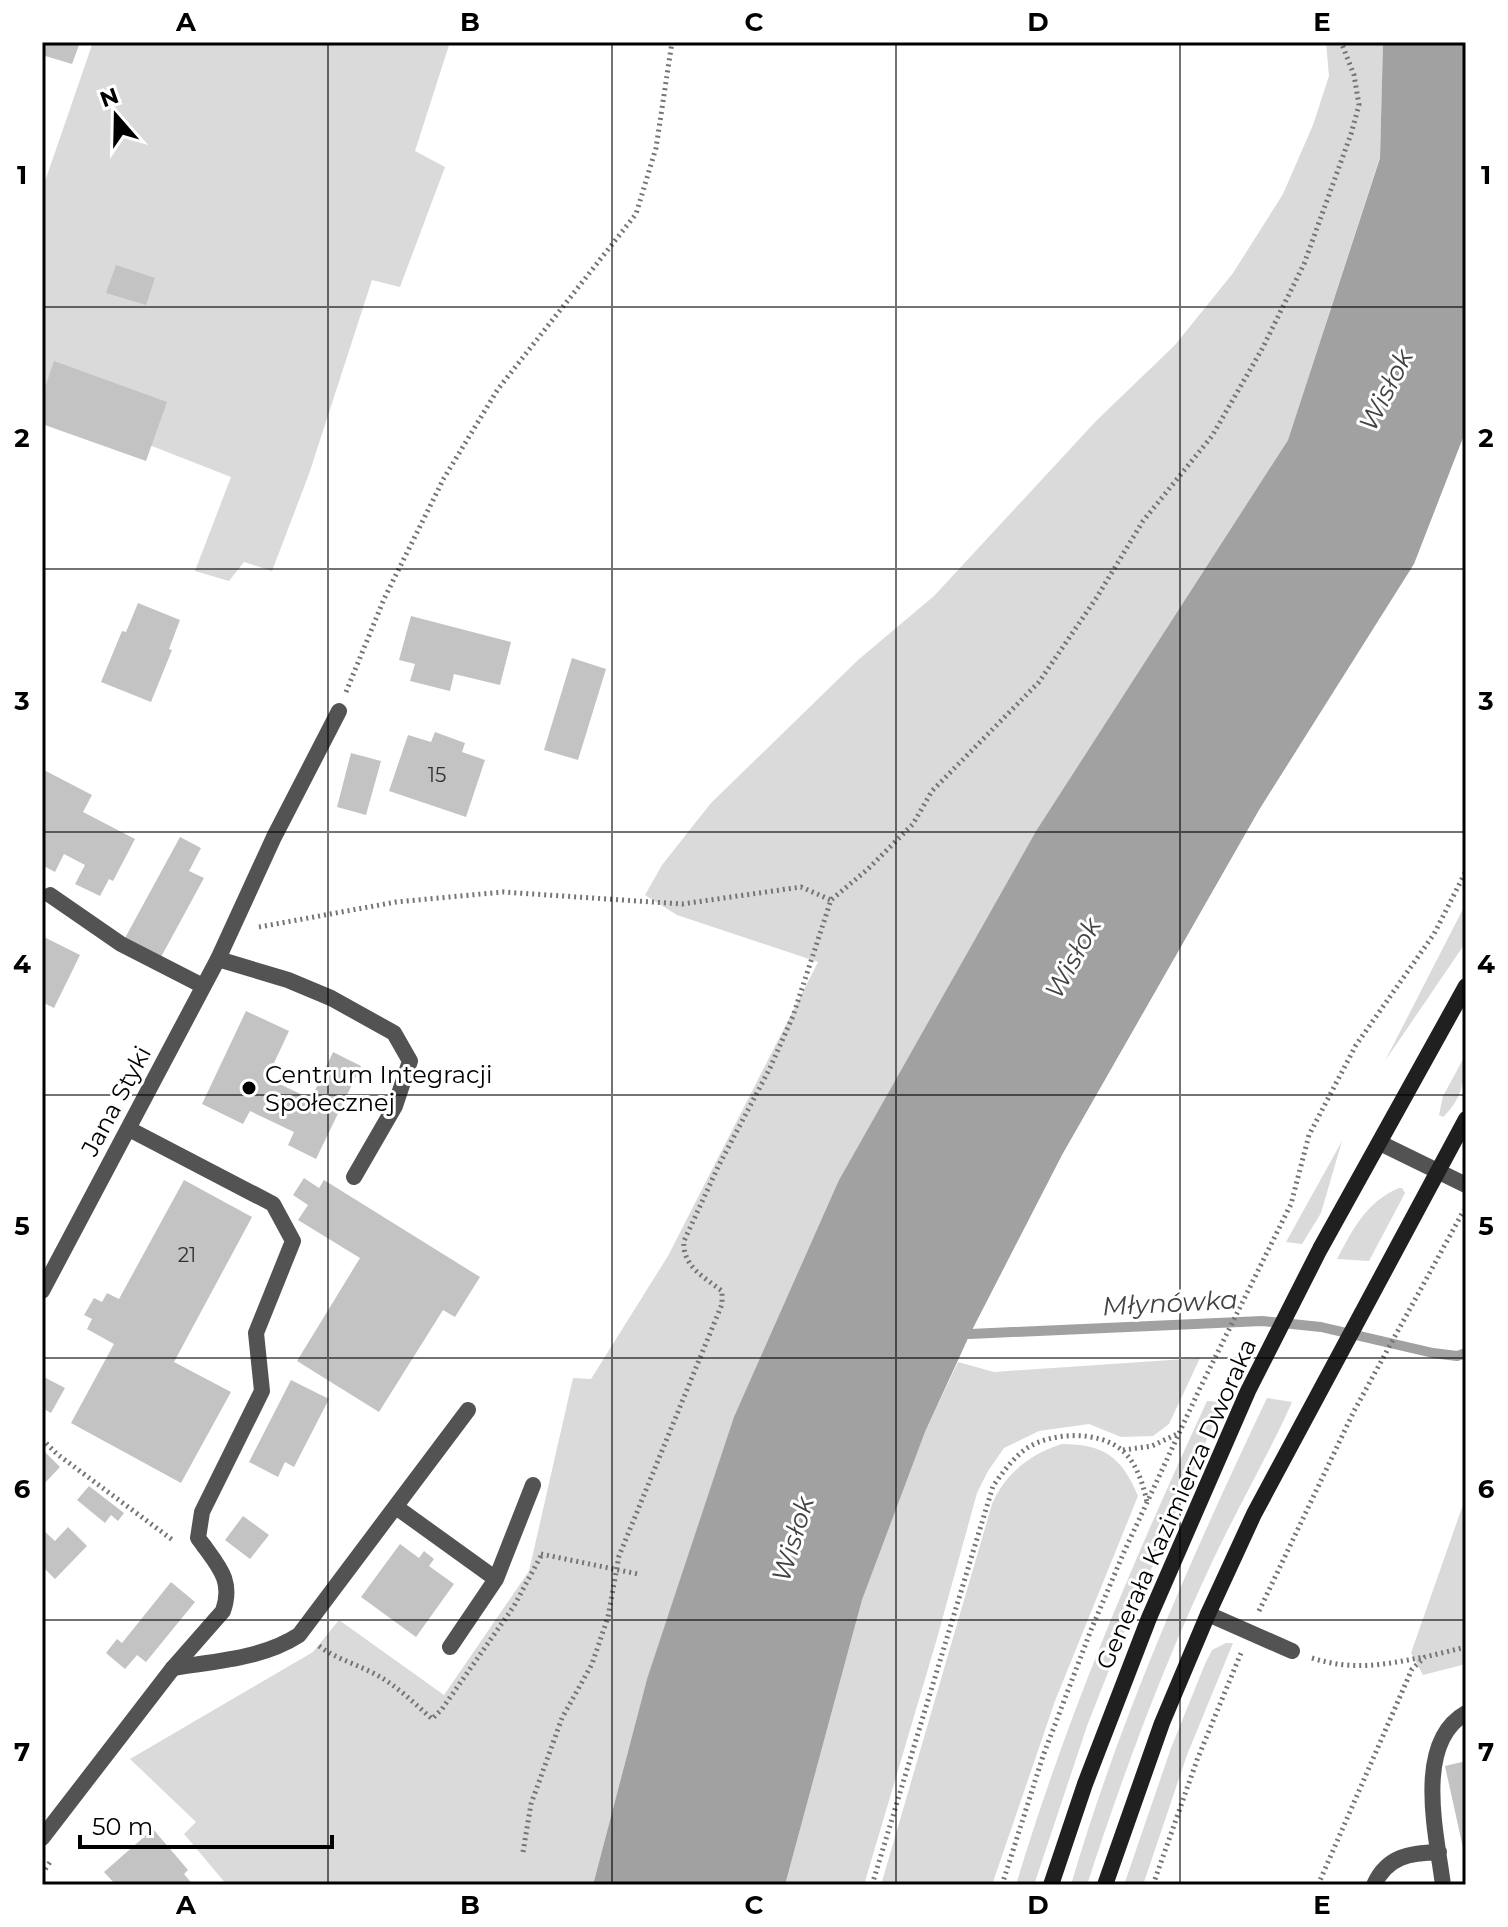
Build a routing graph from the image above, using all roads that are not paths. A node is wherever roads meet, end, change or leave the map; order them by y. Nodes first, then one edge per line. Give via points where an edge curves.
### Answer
1 (339, 711) road end
2 (50, 895) dead end
3 (218, 959) junction
4 (203, 986) junction
5 (1466, 986) edge
6 (1466, 1119) edge
7 (129, 1129) junction
8 (1380, 1143) junction
9 (1437, 1172) junction
10 (354, 1177) dead end
11 (1466, 1185) edge
12 (42, 1291) edge
13 (468, 1410) dead end
14 (533, 1485) dead end
15 (396, 1507) junction
16 (496, 1579) junction
17 (1208, 1614) junction
18 (450, 1647) dead end
19 (1292, 1651) road end
20 (173, 1668) junction
21 (1466, 1713) edge
22 (48, 1844) edge
23 (1439, 1852) junction
24 (1051, 1885) edge
25 (1105, 1885) edge
26 (1374, 1885) edge
27 (1443, 1885) edge

1 - 3 street, Jana Styki
2 - 4 street via 121,944
3 - 4 street, Jana Styki
3 - 10 street via 317,992 394,1033 410,1061 395,1106
4 - 7 street, Jana Styki
5 - 8 main road, Generała Kazimierza Dworaka
6 - 9 main road
7 - 12 street, Jana Styki
7 - 20 street via 273,1204 293,1241 256,1333 262,1391 202,1512 198,1538 225,1574 227,1600
8 - 9 street
8 - 24 main road, Generała Kazimierza Dworaka via 1248,1391 1149,1618
9 - 11 street
9 - 17 main road via 1254,1514
13 - 15 street
14 - 16 street
15 - 16 street
15 - 20 street via 299,1635 259,1653
16 - 18 street
17 - 19 street
17 - 25 main road via 1162,1723
20 - 22 street
21 - 23 street via 1445,1731 1437,1748 1433,1794
23 - 26 street via 1401,1857 1380,1872
23 - 27 street

